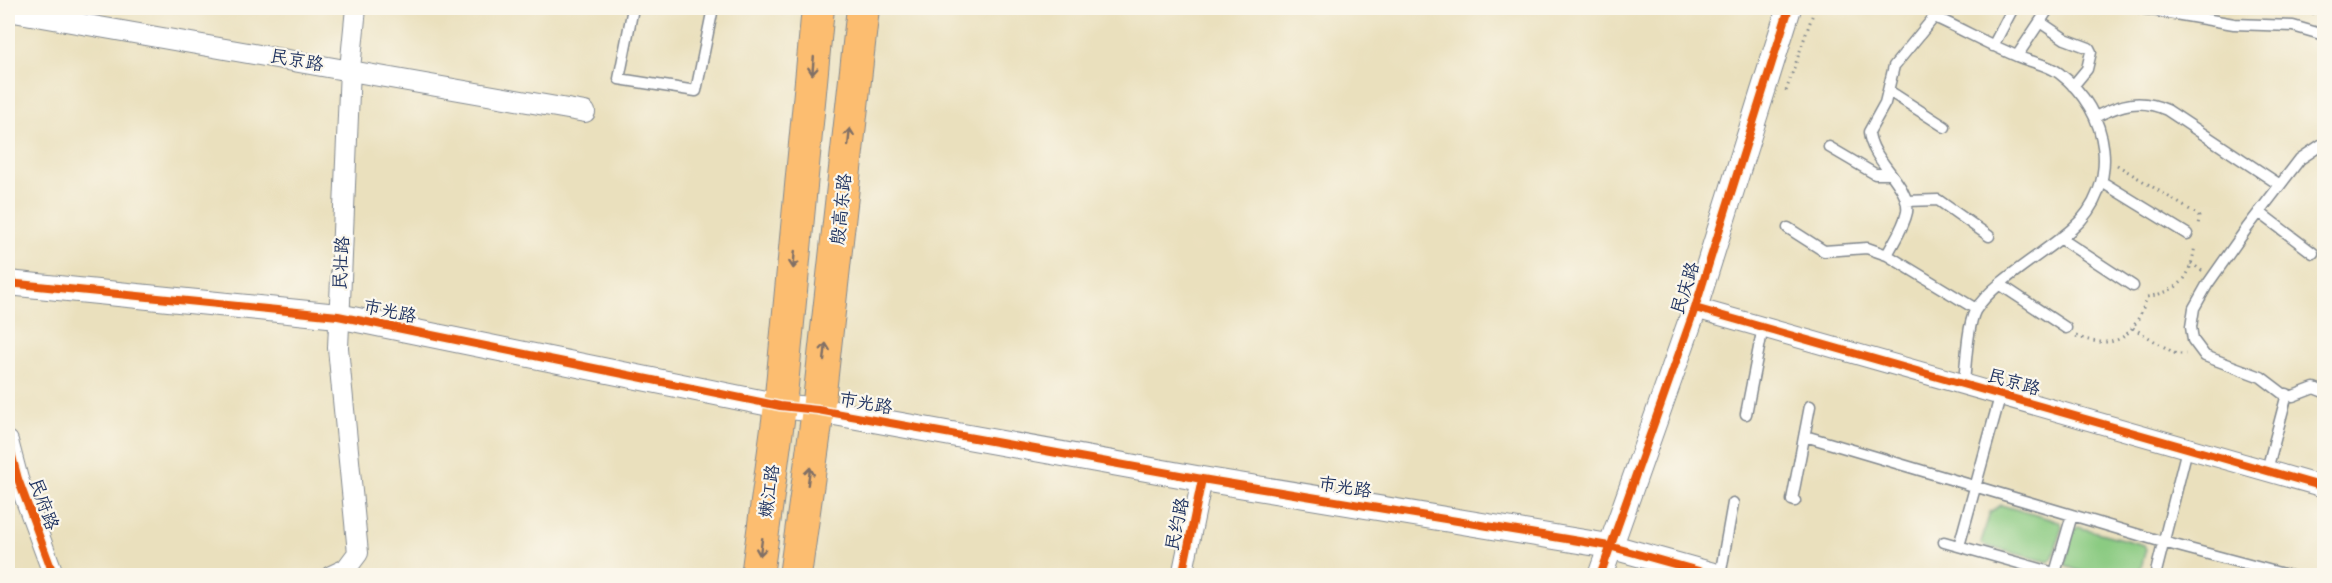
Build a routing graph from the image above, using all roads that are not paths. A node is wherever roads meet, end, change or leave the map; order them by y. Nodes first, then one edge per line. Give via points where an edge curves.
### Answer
1 (356, 8) edge
2 (633, 8) edge
3 (713, 8) edge
4 (818, 8) edge
5 (863, 8) edge
6 (1789, 8) edge
7 (2013, 8) edge
8 (2049, 8) edge
9 (2140, 8) edge
10 (8, 10) edge
11 (1934, 12) edge
12 (2040, 22) junction
13 (2325, 35) edge
14 (1993, 45) junction
15 (2017, 56) junction
16 (350, 69) junction
17 (2073, 86) junction
18 (1888, 91) junction
19 (585, 112) dead end
20 (2096, 117) junction
21 (1945, 127) dead end
22 (2325, 143) edge
23 (1829, 147) dead end
24 (1890, 174) junction
25 (2102, 182) junction
26 (2280, 185) junction
27 (1906, 201) junction
28 (2259, 212) junction
29 (1788, 228) dead end
30 (2193, 235) road end
31 (1989, 236) dead end
32 (2060, 238) junction
33 (2313, 253) dead end
34 (1887, 255) junction
35 (8, 283) edge
36 (2001, 285) junction
37 (2133, 286) dead end
38 (1695, 308) junction
39 (1976, 309) junction
40 (338, 316) junction
41 (1763, 327) junction
42 (2066, 328) road end
43 (1964, 383) junction
44 (2325, 392) edge
45 (2001, 393) junction
46 (2287, 394) junction
47 (780, 406) junction
48 (1810, 406) dead end
49 (818, 410) junction
50 (1746, 414) dead end
51 (1805, 436) junction
52 (8, 441) edge
53 (2187, 449) junction
54 (2267, 470) junction
55 (1202, 479) junction
56 (1975, 487) junction
57 (2325, 487) edge
58 (1795, 501) dead end
59 (1733, 503) dead end
60 (2072, 515) junction
61 (1944, 542) dead end
62 (2163, 542) junction
63 (1609, 546) junction
64 (1959, 546) junction
65 (2060, 574) edge
66 (54, 576) edge
67 (331, 576) edge
68 (757, 576) edge
69 (795, 576) edge
70 (1182, 576) edge
71 (1600, 576) edge
72 (1718, 576) edge
73 (2155, 576) edge
74 (2291, 576) edge

1 - 16 street, 民壮路
2 - 3 lane via 619,79 696,91
4 -> 47 main road
49 -> 5 main road, 殷高东路
6 - 38 street, 民庆路
7 - 14 lane
8 - 12 lane
9 - 13 lane via 2234,24 2293,26
10 - 16 street, 民京路
11 - 14 lane
11 - 18 lane via 1894,66
12 - 15 lane
12 - 17 lane via 2091,52 2087,69
14 - 15 lane
15 - 17 lane via 2057,71
16 - 19 street, 民京路
16 - 40 street, 民壮路
17 - 20 lane via 2085,97
18 - 21 lane
18 - 24 lane via 1869,132 1874,151
20 - 25 lane via 2105,158
20 - 26 lane via 2130,102 2156,105
22 - 26 lane via 2300,159
23 - 24 lane via 1875,174
24 - 27 lane
25 - 30 lane
25 - 32 lane via 2088,211
26 - 28 lane
27 - 31 lane via 1938,200
27 - 34 lane via 1904,222
28 - 33 lane
28 - 46 lane via 2207,285 2194,308 2191,327 2198,349 2205,356 2261,378
29 - 34 lane via 1824,251 1867,248
32 - 36 lane
32 - 37 lane
34 - 39 lane
35 - 40 street, 市光路
36 - 39 lane
36 - 42 lane
38 - 41 street, 民京路
38 - 63 street, 民庆路
39 - 43 lane
40 - 47 street, 市光路
40 - 67 street, 民壮路 via 358,553 346,569
41 - 43 street, 民京路
41 - 50 lane
43 - 45 street, 民京路
44 - 46 lane via 2314,388 2293,396
45 - 53 street, 民京路
45 - 56 lane
46 - 54 lane
47 - 49 street, 市光路
47 -> 68 main road, 嫩江路
48 - 51 lane
49 - 55 street, 市光路
69 -> 49 main road, 嫩江路
51 - 56 lane
51 - 58 lane via 1792,500
52 - 66 street, 民府路
53 - 54 street, 民京路
53 - 62 lane
54 - 57 street, 民京路
55 - 63 street, 市光路
55 - 70 street, 民约路
56 - 60 lane
56 - 64 lane
59 - 72 lane
60 - 62 lane
60 - 65 lane
61 - 64 lane
62 - 73 lane
62 - 74 lane
63 - 71 street, 民庆路
63 - 72 street, 市光路
64 - 65 lane

